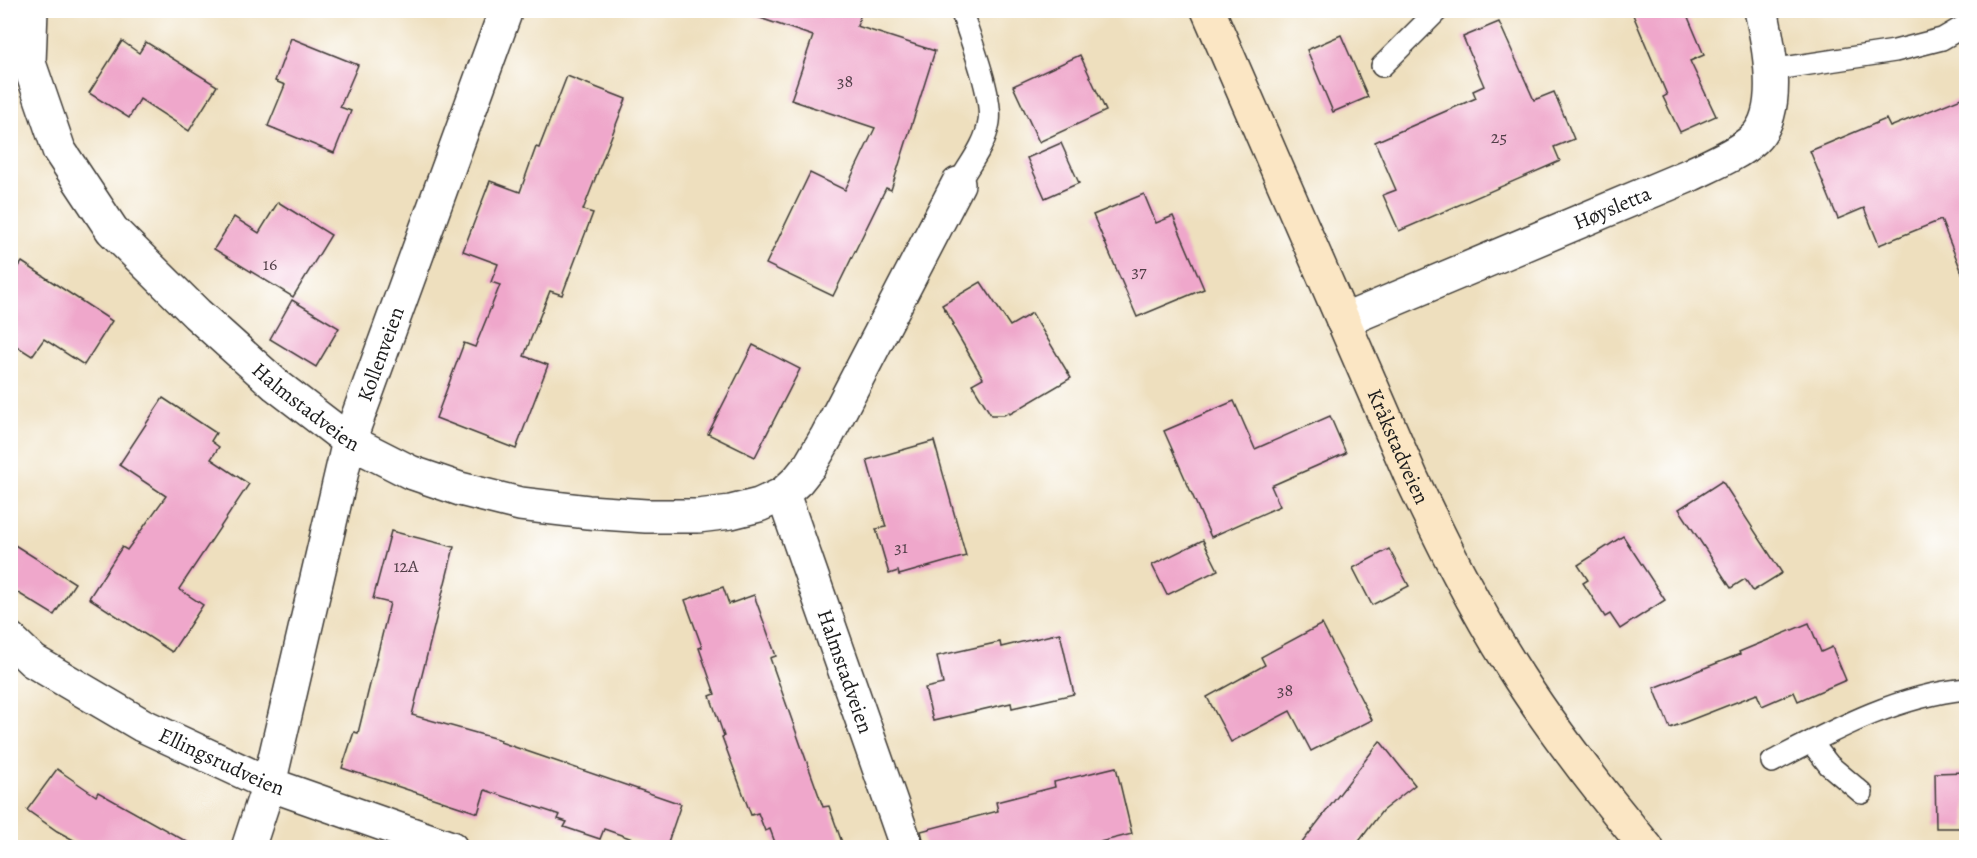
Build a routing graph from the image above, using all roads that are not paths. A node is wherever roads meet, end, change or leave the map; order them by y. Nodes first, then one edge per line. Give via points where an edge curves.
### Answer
1 (31, 10) edge
2 (506, 10) edge
3 (961, 10) edge
4 (1208, 10) edge
5 (1438, 10) edge
6 (1761, 10) edge
7 (1966, 25) edge
8 (1382, 66) dead end
9 (1770, 70) junction
10 (958, 184) joint
11 (1343, 321) junction
12 (349, 441) junction
13 (783, 494) junction
14 (10, 639) edge
15 (1966, 689) edge
16 (1811, 742) junction
17 (1772, 762) dead end
18 (269, 784) junction
19 (1862, 793) dead end
20 (248, 848) edge
21 (451, 848) edge
22 (907, 848) edge
23 (1647, 848) edge

1 - 12 street, Halmstadveien via 29,63 59,150 112,230 267,377
2 - 12 street, Kollenveien
3 - 10 lane via 990,111 984,139
4 - 11 main road, Kråkstadveien
5 - 8 lane
6 - 9 street, Høysletta
7 - 9 lane via 1942,39 1895,51
9 - 11 street, Høysletta via 1770,113 1765,124 1754,139 1732,153
10 - 13 street, Halmstadveien via 827,436 804,472
11 - 23 main road, Kråkstadveien via 1420,496 1489,629 1562,741
12 - 13 street, Halmstadveien via 410,472 460,489 520,504 576,511 699,516 759,505
12 - 18 street, Kollenveien
13 - 22 street, Halmstadveien
14 - 18 street, Ellingsrudveien via 33,661 142,725
15 - 16 lane via 1901,702
16 - 17 lane
16 - 19 lane via 1829,765
18 - 20 street, Kollenveien
18 - 21 street, Ellingsrudveien

